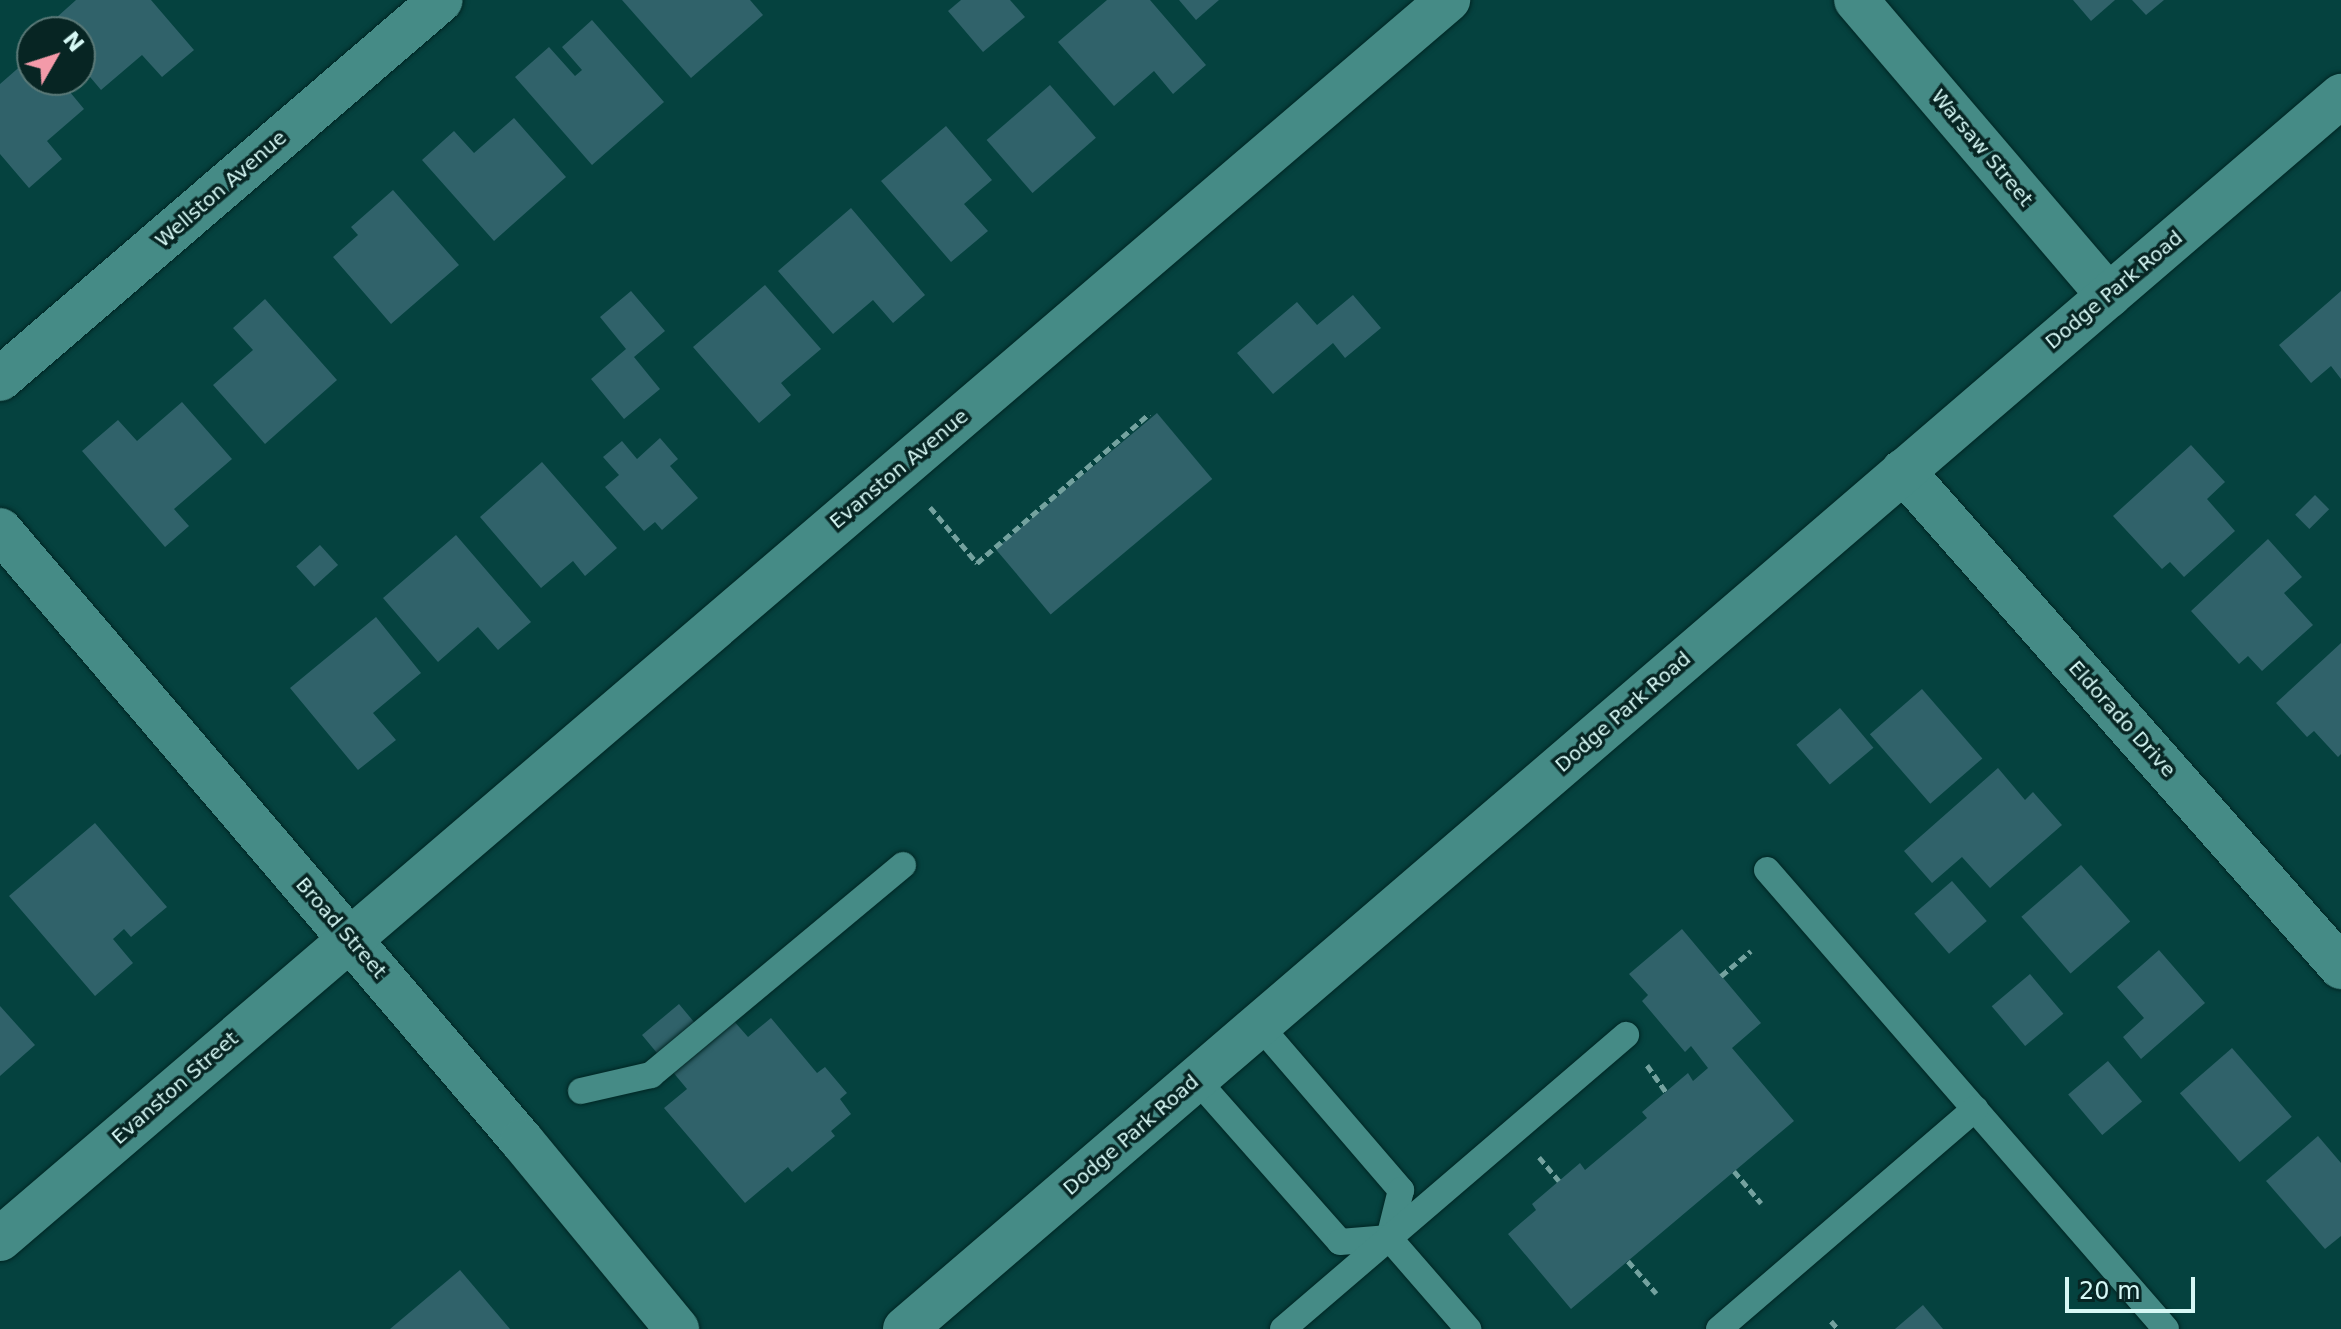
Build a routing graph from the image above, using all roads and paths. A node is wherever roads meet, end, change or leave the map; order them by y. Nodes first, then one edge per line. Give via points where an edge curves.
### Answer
1 (441, 0) edge
2 (1448, 0) edge
3 (1856, 0) edge
4 (2341, 96) edge
5 (2109, 296) junction
6 (0, 379) edge
7 (1149, 414) dead end
8 (1903, 471) junction
9 (930, 507) dead end
10 (0, 530) edge
11 (903, 865) dead end
12 (1767, 870) dead end
13 (350, 938) junction
14 (1751, 951) dead end
15 (2341, 967) edge
16 (1721, 976) dead end
17 (1259, 1025) junction
18 (1626, 1035) dead end
19 (1647, 1061) dead end
20 (1196, 1079) junction
21 (581, 1091) dead end
22 (1666, 1092) dead end
23 (1975, 1109) junction
24 (1538, 1156) dead end
25 (1734, 1171) dead end
26 (1559, 1181) dead end
27 (1761, 1203) dead end
28 (1389, 1238) junction
29 (0, 1239) edge
30 (1628, 1261) dead end
31 (1656, 1293) dead end
32 (1831, 1321) dead end
33 (677, 1329) edge
34 (905, 1329) edge
35 (1283, 1329) edge
36 (1468, 1329) edge
37 (1719, 1329) edge
38 (1838, 1329) edge
39 (2166, 1329) edge

1 - 6 street, Wellston Avenue
2 - 13 street, Evanston Avenue
3 - 5 street, Warsaw Street
4 - 5 street, Dodge Park Road
5 - 8 street, Dodge Park Road
7 - 9 path via 977,563
8 - 15 street, Eldorado Drive
8 - 17 street, Dodge Park Road
10 - 13 street, Broad Street
11 - 21 lane via 651,1075
12 - 23 lane
13 - 29 street, Evanston Street
13 - 33 street, Broad Street
14 - 16 path
17 - 20 street, Dodge Park Road
17 - 28 lane via 1401,1190
18 - 28 lane
19 - 22 path via 1647,1069
20 - 28 lane via 1340,1242
20 - 34 street, Dodge Park Road
23 - 37 lane
23 - 39 lane
24 - 26 path
25 - 27 path
28 - 35 lane
28 - 36 lane
30 - 31 path
32 - 38 path

